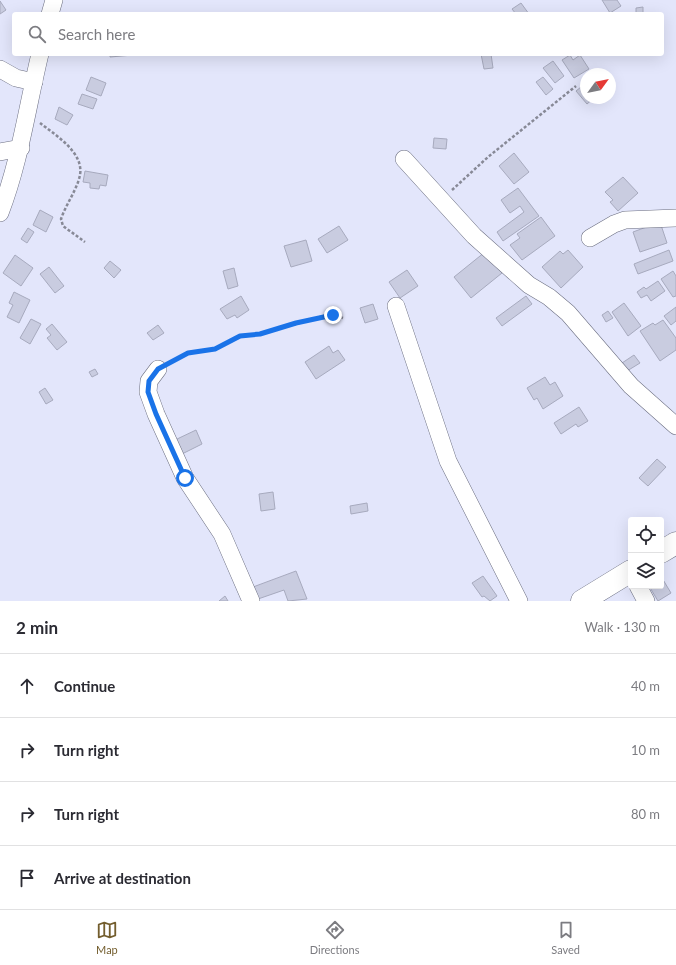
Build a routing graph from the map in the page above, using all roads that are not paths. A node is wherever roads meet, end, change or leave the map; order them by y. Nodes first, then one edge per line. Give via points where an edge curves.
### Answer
1 (54, 0) edge
2 (51, 12) edge
3 (40, 56) edge
4 (0, 69) edge
5 (34, 82) junction
6 (21, 148) junction
7 (0, 152) edge
8 (404, 159) dead end
9 (0, 213) edge
10 (676, 218) edge
11 (590, 238) dead end
12 (396, 306) dead end
13 (158, 369) road end
14 (676, 426) edge
15 (676, 543) edge
16 (664, 550) edge
17 (628, 578) edge
18 (639, 589) edge
19 (251, 601) edge
20 (519, 601) edge
21 (582, 601) edge
22 (646, 601) edge

1 - 2 street
3 - 5 street
4 - 5 street via 16,78
5 - 6 street
6 - 7 street
6 - 9 street
8 - 14 street via 474,236 528,285 549,297 568,313 632,386
10 - 11 street via 626,220
12 - 20 street via 448,461
13 - 19 street via 149,381 148,392 156,414 185,478 222,534
15 - 16 main road
17 - 21 main road
18 - 22 street

